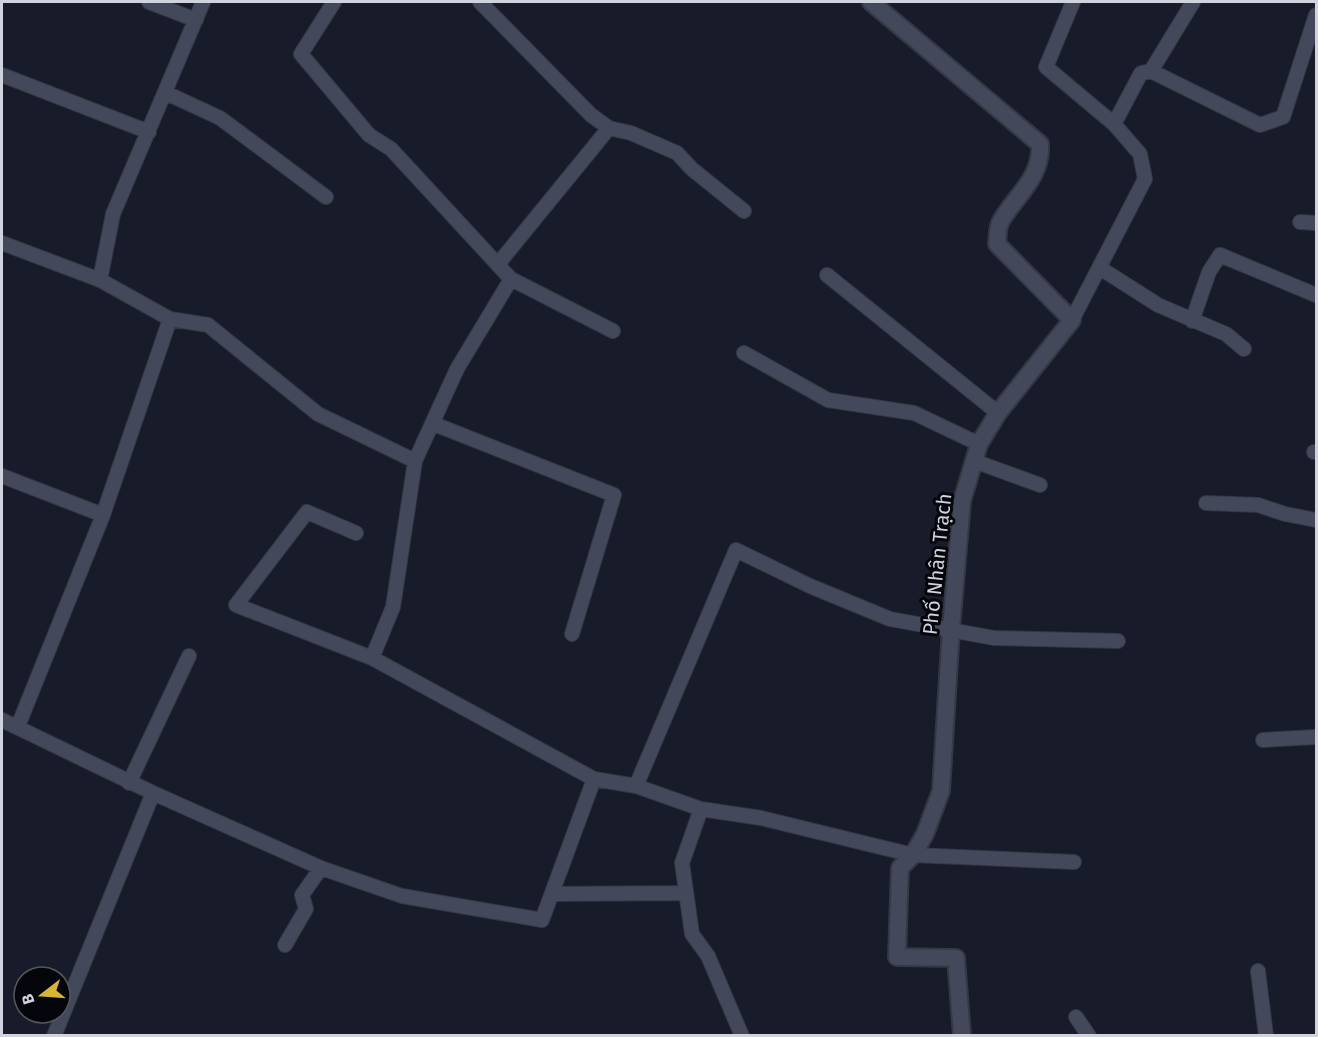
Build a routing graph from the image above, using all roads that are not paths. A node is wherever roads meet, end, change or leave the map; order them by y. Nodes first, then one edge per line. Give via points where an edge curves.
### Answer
1 (150, 2) edge
2 (203, 2) edge
3 (334, 2) edge
4 (480, 2) edge
5 (871, 2) edge
6 (1073, 2) edge
7 (1193, 2) edge
8 (1317, 15) edge
9 (196, 20) junction
10 (1151, 71) junction
11 (2, 75) edge
12 (166, 93) junction
13 (1114, 124) junction
14 (609, 128) junction
15 (149, 132) junction
16 (326, 197) dead end
17 (744, 211) dead end
18 (1300, 222) dead end
19 (1317, 224) edge
20 (2, 243) edge
21 (498, 264) junction
22 (1100, 268) junction
23 (827, 275) dead end
24 (511, 279) junction
25 (100, 280) junction
26 (1317, 295) edge
27 (171, 319) junction
28 (1072, 320) junction
29 (1192, 321) junction
30 (613, 331) dead end
31 (1244, 349) dead end
32 (744, 353) dead end
33 (998, 412) junction
34 (434, 424) junction
35 (979, 444) junction
36 (415, 461) junction
37 (974, 461) junction
38 (2, 476) edge
39 (1040, 485) dead end
40 (1206, 502) dead end
41 (103, 515) junction
42 (1317, 520) edge
43 (356, 533) dead end
44 (951, 629) junction
45 (572, 634) dead end
46 (1118, 641) dead end
47 (189, 656) dead end
48 (372, 658) junction
49 (2, 720) edge
50 (18, 726) junction
51 (1317, 737) edge
52 (1263, 740) dead end
53 (594, 779) junction
54 (129, 783) junction
55 (636, 786) junction
56 (153, 793) junction
57 (701, 809) junction
58 (914, 855) junction
59 (1074, 862) dead end
60 (321, 868) junction
61 (686, 893) junction
62 (552, 894) junction
63 (285, 945) dead end
64 (1258, 971) dead end
65 (1076, 1017) dead end
66 (54, 1035) edge
67 (742, 1035) edge
68 (962, 1035) edge
69 (1089, 1035) edge
70 (1266, 1035) edge

1 - 9 lane
2 - 9 lane
3 - 21 lane via 301,54 369,135 391,149
4 - 14 lane via 591,115
5 - 28 street via 1040,144 1041,159 1026,191 999,223 997,244
6 - 13 lane via 1046,67
7 - 10 lane
8 - 10 lane via 1283,117 1272,123 1260,125
9 - 12 lane
10 - 13 lane via 1142,73
11 - 15 lane
12 - 15 lane
12 - 16 lane via 220,118
13 - 22 lane via 1140,154 1145,179
14 - 17 lane via 677,153 692,170
14 - 21 lane
15 - 25 lane via 113,214
18 - 19 lane
20 - 25 lane
21 - 24 lane
22 - 28 lane
22 - 29 lane via 1158,305
23 - 33 lane
24 - 30 lane
24 - 34 lane via 457,369
25 - 27 lane
26 - 29 lane via 1220,255 1209,272
27 - 36 lane via 208,325 318,414
27 - 41 lane
28 - 33 street, Phố Nhân Trạch
29 - 31 lane via 1226,334
32 - 35 lane via 828,400 914,413
33 - 35 street, Phố Nhân Trạch
34 - 36 lane
34 - 45 lane via 614,495
35 - 37 street, Phố Nhân Trạch
36 - 48 lane via 393,607
37 - 39 lane
37 - 44 street, Phố Nhân Trạch via 962,501
38 - 41 lane
40 - 42 lane via 1258,505
41 - 50 lane
43 - 48 lane via 307,513 236,605
44 - 46 lane via 994,638
44 - 55 lane via 870,612 736,550
44 - 58 street, Phố Nhân Trạch via 941,791
47 - 54 lane
48 - 53 lane
49 - 50 lane
50 - 54 lane
51 - 52 lane
53 - 55 lane
53 - 62 lane
54 - 56 lane
55 - 57 lane
56 - 60 lane
56 - 66 lane
57 - 58 lane via 761,818
57 - 61 lane via 682,863
58 - 59 lane
58 - 68 street, Phố Nhân Trạch via 900,868 897,957 956,958
60 - 62 lane via 402,896 542,920
60 - 63 lane via 302,895 306,909
61 - 62 lane
61 - 67 lane via 692,934 708,956
64 - 70 lane
65 - 69 lane

